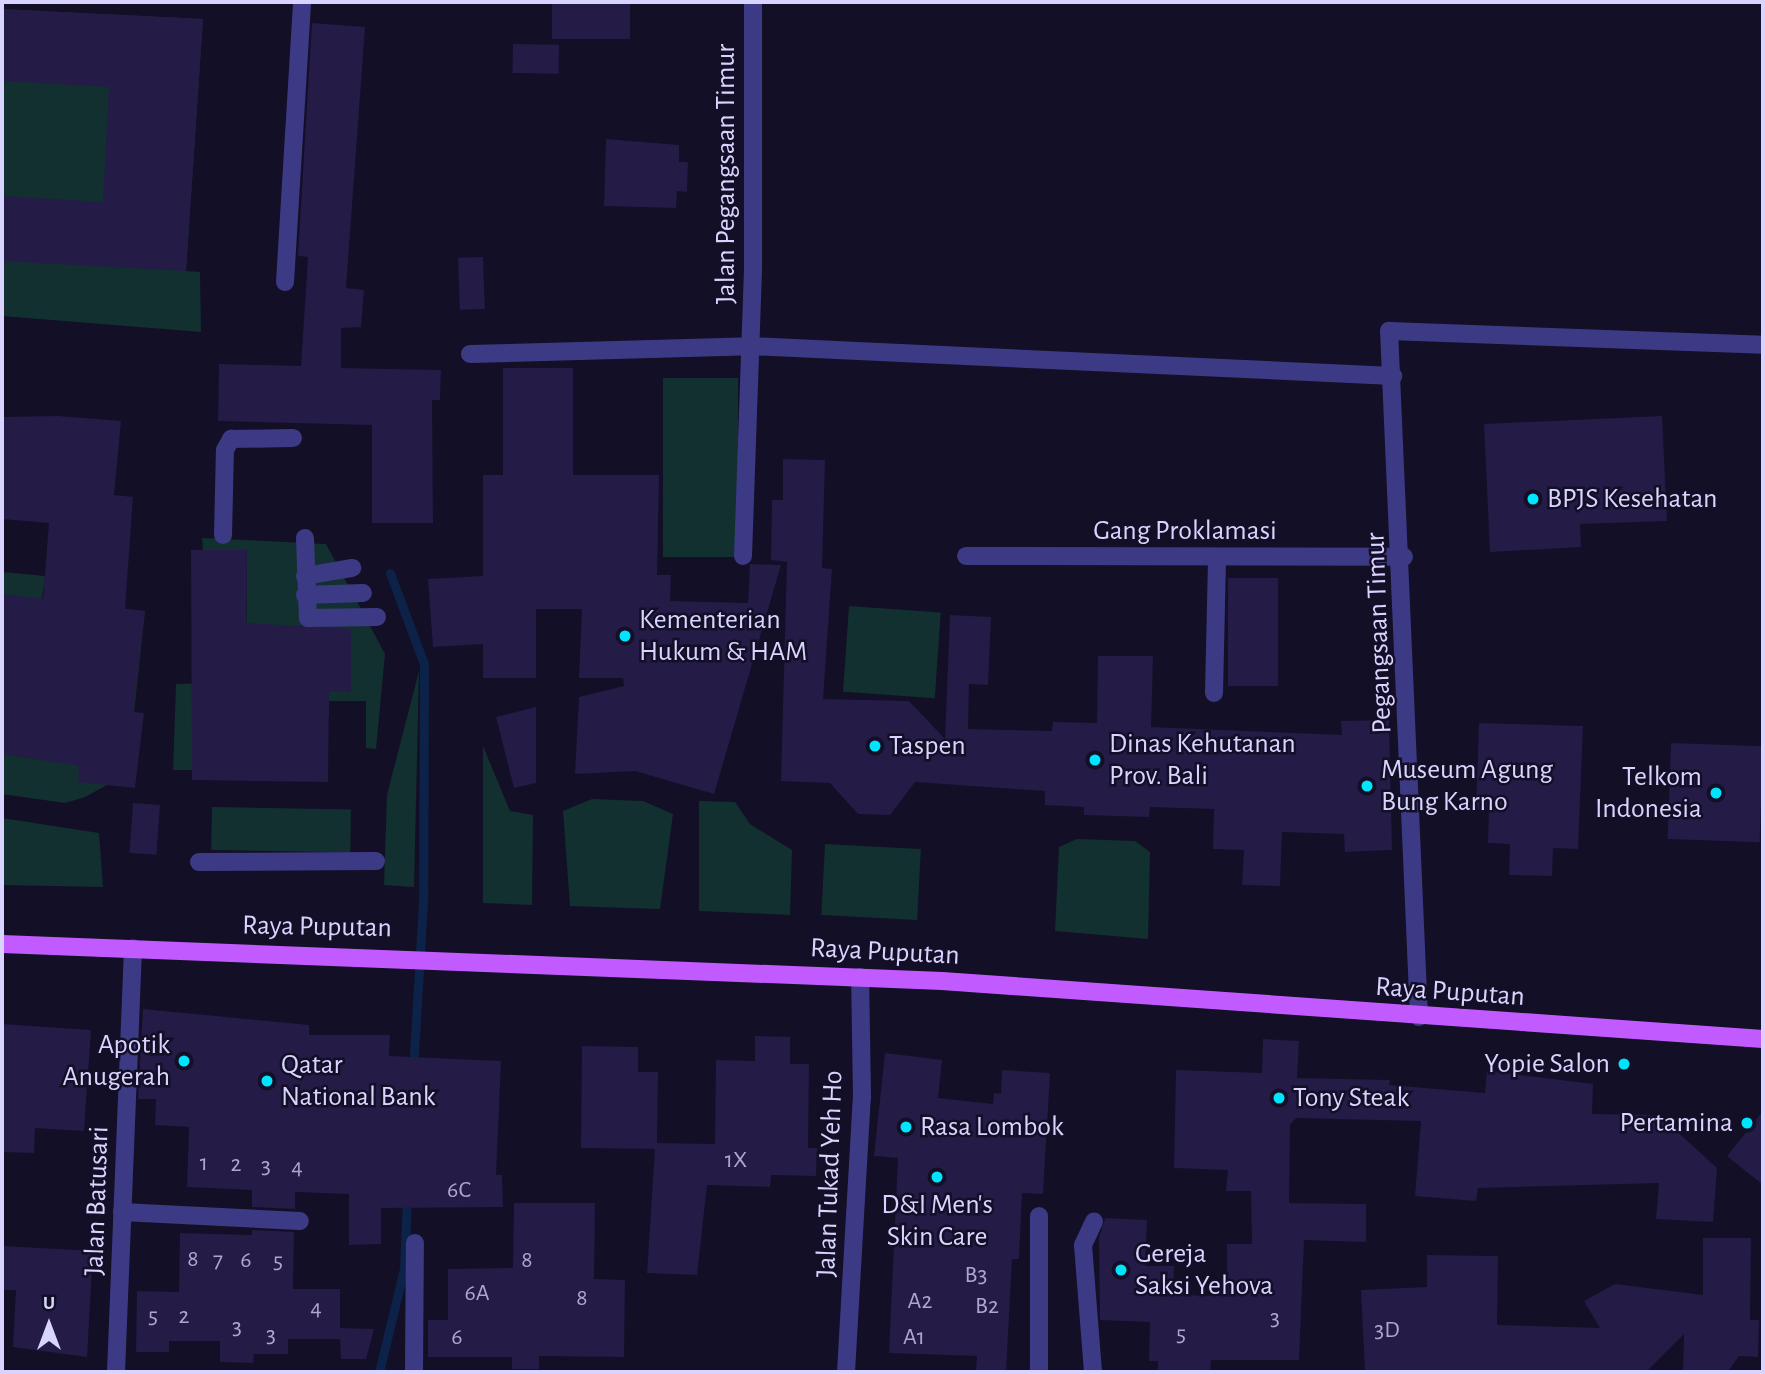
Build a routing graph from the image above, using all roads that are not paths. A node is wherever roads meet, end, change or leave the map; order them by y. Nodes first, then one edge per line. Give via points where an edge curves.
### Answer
1 (302, 2) edge
2 (753, 2) edge
3 (285, 282) dead end
4 (1763, 345) edge
5 (750, 346) junction
6 (470, 354) dead end
7 (1393, 376) junction
8 (293, 438) dead end
9 (223, 535) dead end
10 (305, 538) dead end
11 (743, 556) dead end
12 (966, 556) dead end
13 (1404, 557) junction
14 (1217, 558) junction
15 (352, 568) dead end
16 (305, 576) junction
17 (363, 593) dead end
18 (305, 595) junction
19 (377, 617) dead end
20 (1214, 693) dead end
21 (376, 861) dead end
22 (199, 862) dead end
23 (2, 944) edge
24 (133, 948) junction
25 (860, 977) junction
26 (1419, 1017) junction
27 (1763, 1039) edge
28 (122, 1212) junction
29 (1039, 1216) dead end
30 (300, 1221) dead end
31 (1094, 1221) dead end
32 (415, 1243) dead end
33 (116, 1372) edge
34 (414, 1372) edge
35 (846, 1372) edge
36 (1039, 1372) edge
37 (1093, 1372) edge

1 - 3 street
2 - 5 street, Jalan Pegangsaan Timur
4 - 7 street, Pegangsaan Timur via 1389,331
5 - 6 street
5 - 7 street
5 - 11 street, Jalan Pegangsaan Timur
7 - 13 street, Pegangsaan Timur
8 - 9 street via 231,439 225,450
10 - 16 street
12 - 14 street, Gang Proklamasi
13 - 14 street, Gang Proklamasi
13 - 26 street, Pegangsaan Timur
14 - 20 street
15 - 16 street
16 - 18 street
17 - 18 street
18 - 19 street via 308,618
21 - 22 street
23 - 24 main road, Raya Puputan
24 - 25 main road, Raya Puputan via 400,955
24 - 28 street, Jalan Batusari
25 - 26 main road, Raya Puputan
25 - 35 street, Jalan Tukad Yeh Ho via 862,1098
26 - 27 main road, Raya Puputan
28 - 30 street
28 - 33 street, Jalan Batusari
29 - 36 street via 1044,1234
31 - 37 street via 1083,1245
32 - 34 street

